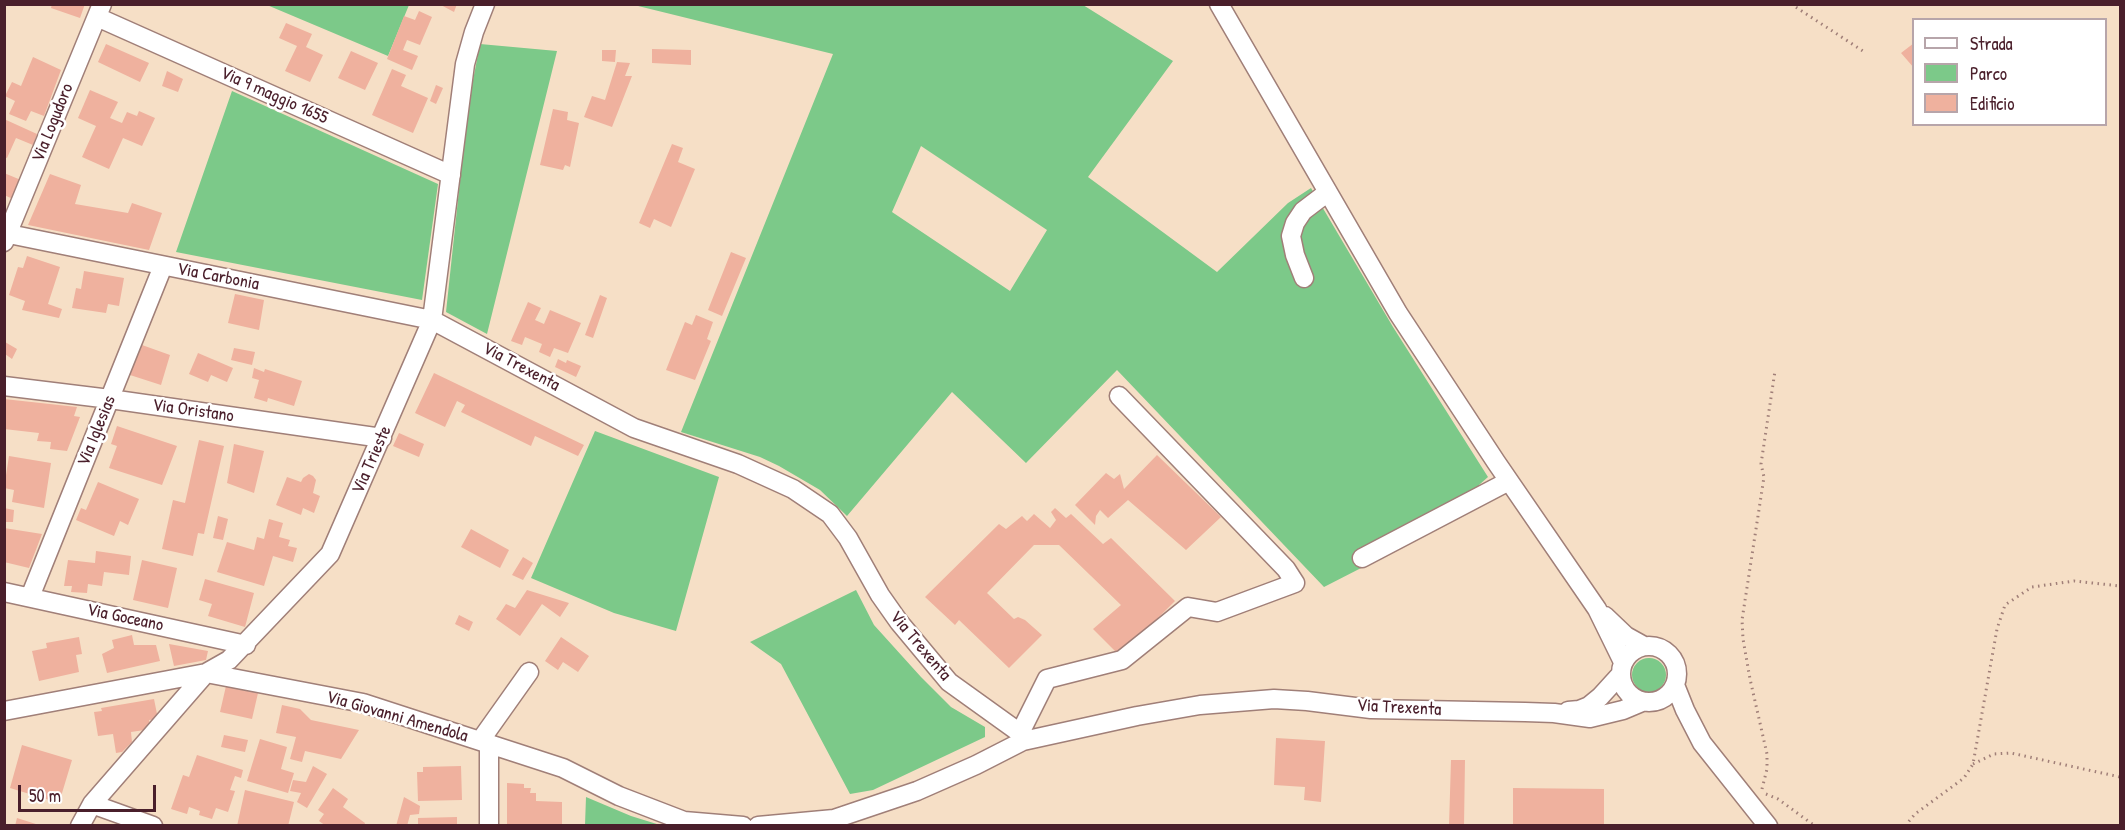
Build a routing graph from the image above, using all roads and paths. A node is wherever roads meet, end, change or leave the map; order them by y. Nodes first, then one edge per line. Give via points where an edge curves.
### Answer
1 (485, 4) edge
2 (1219, 4) edge
3 (1791, 4) edge
4 (99, 11) edge
5 (1866, 53) dead end
6 (451, 175) junction
7 (1328, 192) junction
8 (6, 236) edge
9 (163, 266) junction
10 (1304, 278) dead end
11 (432, 320) junction
12 (1775, 370) dead end
13 (4, 386) edge
14 (1119, 396) dead end
15 (110, 399) junction
16 (382, 438) junction
17 (1509, 481) junction
18 (1362, 558) dead end
19 (2121, 586) edge
20 (4, 592) edge
21 (30, 597) junction
22 (1597, 609) junction
23 (246, 645) junction
24 (1644, 646) junction
25 (1621, 669) junction
26 (529, 672) dead end
27 (206, 673) junction
28 (1675, 685) junction
29 (1647, 702) junction
30 (4, 711) edge
31 (1554, 713) junction
32 (1021, 737) junction
33 (484, 742) junction
34 (1702, 743) junction
35 (1973, 764) junction
36 (2121, 777) edge
37 (92, 804) junction
38 (80, 825) edge
39 (153, 825) edge
40 (489, 825) edge
41 (743, 825) edge
42 (758, 825) edge
43 (1768, 825) edge
44 (1815, 825) edge
45 (1905, 825) edge

1 - 6 street, Via Trieste via 465,64
2 - 7 street
3 - 5 path
4 - 6 street, Via 9 maggio 1655
4 - 8 street, Via Logudoro
6 - 11 street, Via Trieste
7 - 10 street via 1303,211 1291,236
7 - 17 street via 1398,313
8 - 9 street, Via Carbonia
9 - 11 street, Via Carbonia
9 - 15 street, Via Iglesias
11 - 16 street, Via Trieste
11 - 32 street, Via Trexenta via 634,428 738,464 792,489 830,514 899,622 949,682
12 - 44 path via 1761,464 1764,477 1742,620 1743,639 1767,754 1761,794 1778,799
13 - 15 street, Via Oristano
14 - 32 street via 1286,569 1294,583 1216,612 1188,607 1122,660 1047,679
15 - 16 street, Via Oristano
15 - 21 street, Via Iglesias
16 - 23 street, Via Trieste via 330,554
17 - 18 street
17 - 22 street
19 - 35 path via 2074,581 2032,587 2005,605 1997,629
20 - 21 street, Via Goceano
21 - 23 street, Via Goceano
22 - 24 street via 1626,636
22 - 25 street
23 - 27 street, Via Trieste
24 - 25 street via 1633,650
24 - 28 street via 1661,648 1669,654 1677,670
25 - 29 street via 1627,693
25 - 31 street via 1588,706
26 - 33 street
27 - 30 street, Via Giovanni Amendola
27 - 33 street, Via Giovanni Amendola via 363,703
27 - 37 street, Via Trieste
28 - 29 street via 1668,695
28 - 34 street
29 - 31 street via 1595,717
29 - 34 street via 1674,716
31 - 32 street, Via Trexenta via 1371,709 1274,699 1200,705
32 - 42 street via 976,765 917,791 834,819
33 - 40 street
33 - 41 street, Via Giovanni Amendola via 563,768 619,796 684,821
34 - 43 street
35 - 36 path via 1994,754 2011,753
35 - 45 path via 1964,778
37 - 38 street, Via Trieste
37 - 39 street

